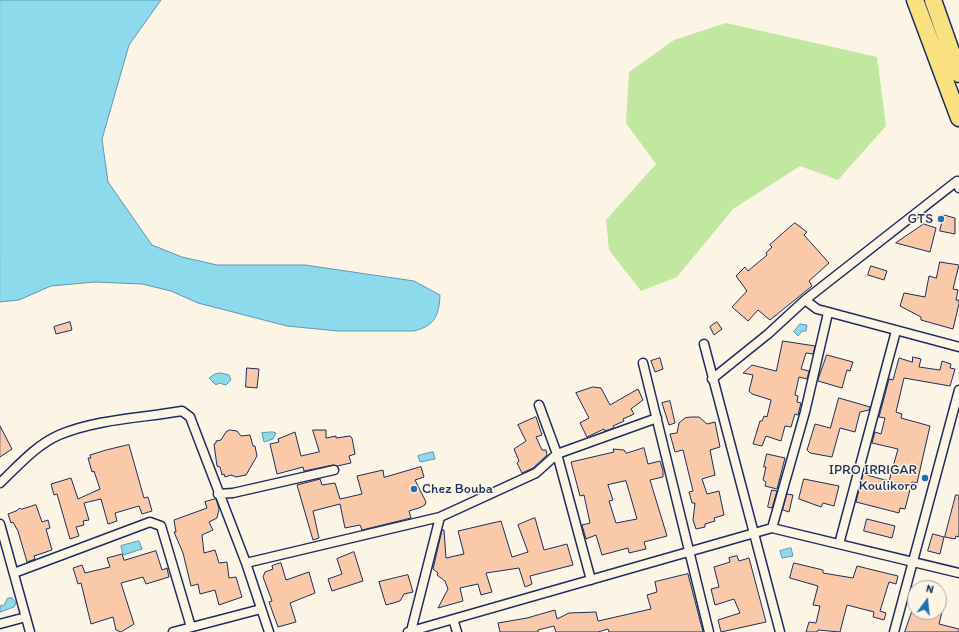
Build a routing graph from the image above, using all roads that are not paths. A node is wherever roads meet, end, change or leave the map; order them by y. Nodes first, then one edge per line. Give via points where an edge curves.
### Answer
1 (916, 0) edge
2 (933, 0) edge
3 (959, 74) edge
4 (959, 118) edge
5 (959, 188) edge
6 (805, 300) junction
7 (828, 313) junction
8 (896, 331) junction
9 (704, 344) dead end
10 (959, 347) edge
11 (643, 363) dead end
12 (712, 379) junction
13 (959, 390) edge
14 (540, 405) dead end
15 (656, 418) junction
16 (557, 454) junction
17 (334, 470) dead end
18 (0, 483) edge
19 (218, 494) junction
20 (440, 517) junction
21 (0, 524) edge
22 (772, 528) junction
23 (753, 533) junction
24 (839, 544) junction
25 (689, 552) junction
26 (913, 562) junction
27 (246, 563) junction
28 (959, 573) edge
29 (14, 574) junction
30 (591, 580) junction
31 (262, 609) junction
32 (26, 617) junction
33 (453, 619) junction
34 (0, 624) edge
35 (191, 627) junction
36 (30, 632) edge
37 (173, 632) edge
38 (269, 632) edge
39 (409, 632) edge
40 (458, 632) edge
41 (709, 632) edge
42 (780, 632) edge
43 (894, 632) edge

1 - 4 highway
2 - 3 highway
5 - 6 street via 957,181
6 - 7 street
6 - 12 street
7 - 8 street
7 - 22 street via 806,412
8 - 10 street
8 - 24 street
9 - 12 street
11 - 15 street
12 - 23 street
13 - 26 street
14 - 16 street
15 - 16 street
15 - 25 street
16 - 20 street via 536,473
16 - 30 street
17 - 19 street via 233,493
18 - 19 street via 35,450 58,436 90,426 182,411 190,417
19 - 27 street
20 - 27 street
20 - 39 street
21 - 29 street
22 - 23 street
22 - 24 street
23 - 25 street
23 - 42 street
24 - 26 street
25 - 30 street
25 - 41 street
26 - 28 street
26 - 43 street
27 - 31 street
29 - 32 street
29 - 35 street via 150,522 156,523 161,526
30 - 33 street
31 - 35 street
31 - 38 street
32 - 34 street
32 - 36 street
33 - 39 street
33 - 40 street
35 - 37 street

